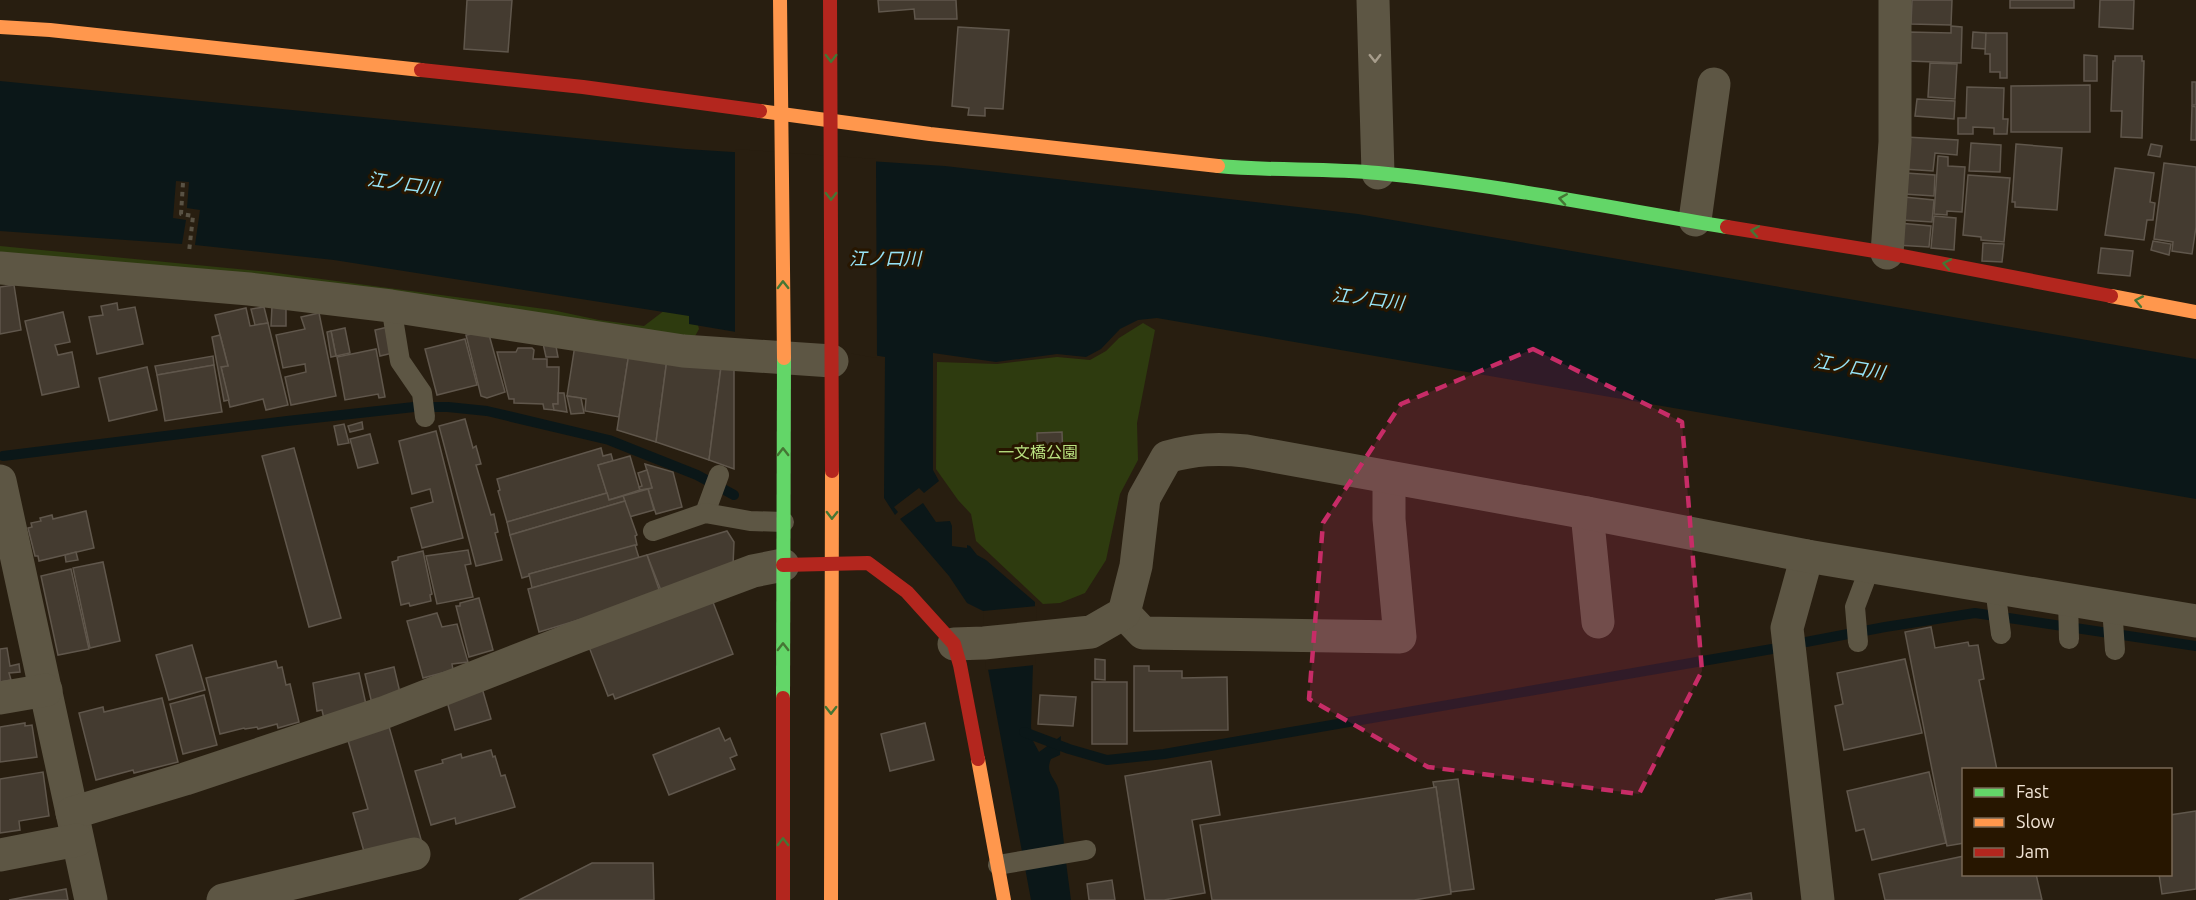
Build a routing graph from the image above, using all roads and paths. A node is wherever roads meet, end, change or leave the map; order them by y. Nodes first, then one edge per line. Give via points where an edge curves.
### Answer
1 (780, 0) edge
2 (830, 0) edge
3 (1373, 0) edge
4 (1895, 0) edge
5 (0, 27) edge
6 (1714, 84) dead end
7 (781, 112) junction
8 (831, 120) junction
9 (1378, 172) junction
10 (183, 183) dead end
11 (1695, 220) junction
12 (189, 252) dead end
13 (1887, 253) junction
14 (0, 268) edge
15 (391, 306) junction
16 (2196, 312) edge
17 (784, 351) junction
18 (832, 357) junction
19 (425, 417) dead end
20 (719, 475) dead end
21 (1389, 478) junction
22 (0, 481) edge
23 (705, 513) junction
24 (1587, 513) junction
25 (784, 522) junction
26 (653, 531) dead end
27 (6, 536) edge
28 (1807, 556) junction
29 (831, 564) junction
30 (783, 566) junction
31 (1870, 567) junction
32 (1995, 588) junction
33 (2068, 600) junction
34 (2112, 607) junction
35 (1124, 614) junction
36 (2196, 621) edge
37 (1598, 622) dead end
38 (2001, 634) dead end
39 (2069, 639) dead end
40 (1858, 642) dead end
41 (969, 643) junction
42 (2115, 650) dead end
43 (46, 690) junction
44 (0, 698) edge
45 (75, 827) junction
46 (1086, 850) dead end
47 (414, 854) dead end
48 (0, 855) edge
49 (998, 865) junction
50 (91, 900) edge
51 (223, 900) edge
52 (783, 900) edge
53 (831, 900) edge
54 (1004, 900) edge
55 (1818, 900) edge

1 - 7 street
2 -> 8 street
3 -> 9 street
4 - 13 street via 1895,142
5 - 7 street via 584,77
6 - 11 street
7 - 8 street
17 -> 7 street
8 - 9 street via 1241,168
8 -> 18 street
11 -> 9 street
10 - 12 path via 181,214 193,216
13 -> 11 street
16 -> 13 street
14 - 15 street via 249,289
15 - 17 street via 683,351
15 - 19 lane via 400,361 422,393
17 - 18 street
25 -> 17 street
18 -> 29 street
20 - 23 lane
21 - 24 street
21 - 35 street via 1219,448 1167,457 1144,498 1136,566
21 - 35 street via 1400,637 1143,633
22 - 27 street
23 - 25 lane
23 - 26 lane
24 - 28 street
24 - 37 street
25 - 30 street
27 - 43 street
28 - 31 street
28 - 55 street via 1787,628
29 - 30 street
29 - 41 street via 868,563
29 -> 53 street
30 - 45 street via 742,575 383,713 174,783
52 -> 30 street
31 - 32 street
31 - 40 lane via 1858,596
32 - 33 street
32 - 38 lane
33 - 34 street
33 - 39 lane
34 - 36 street
34 - 42 lane
35 - 41 street via 1091,632
41 - 49 street via 960,665
43 - 44 street
43 - 45 street
45 - 48 street
45 - 50 street
46 - 49 lane
47 - 51 street
49 - 54 street

